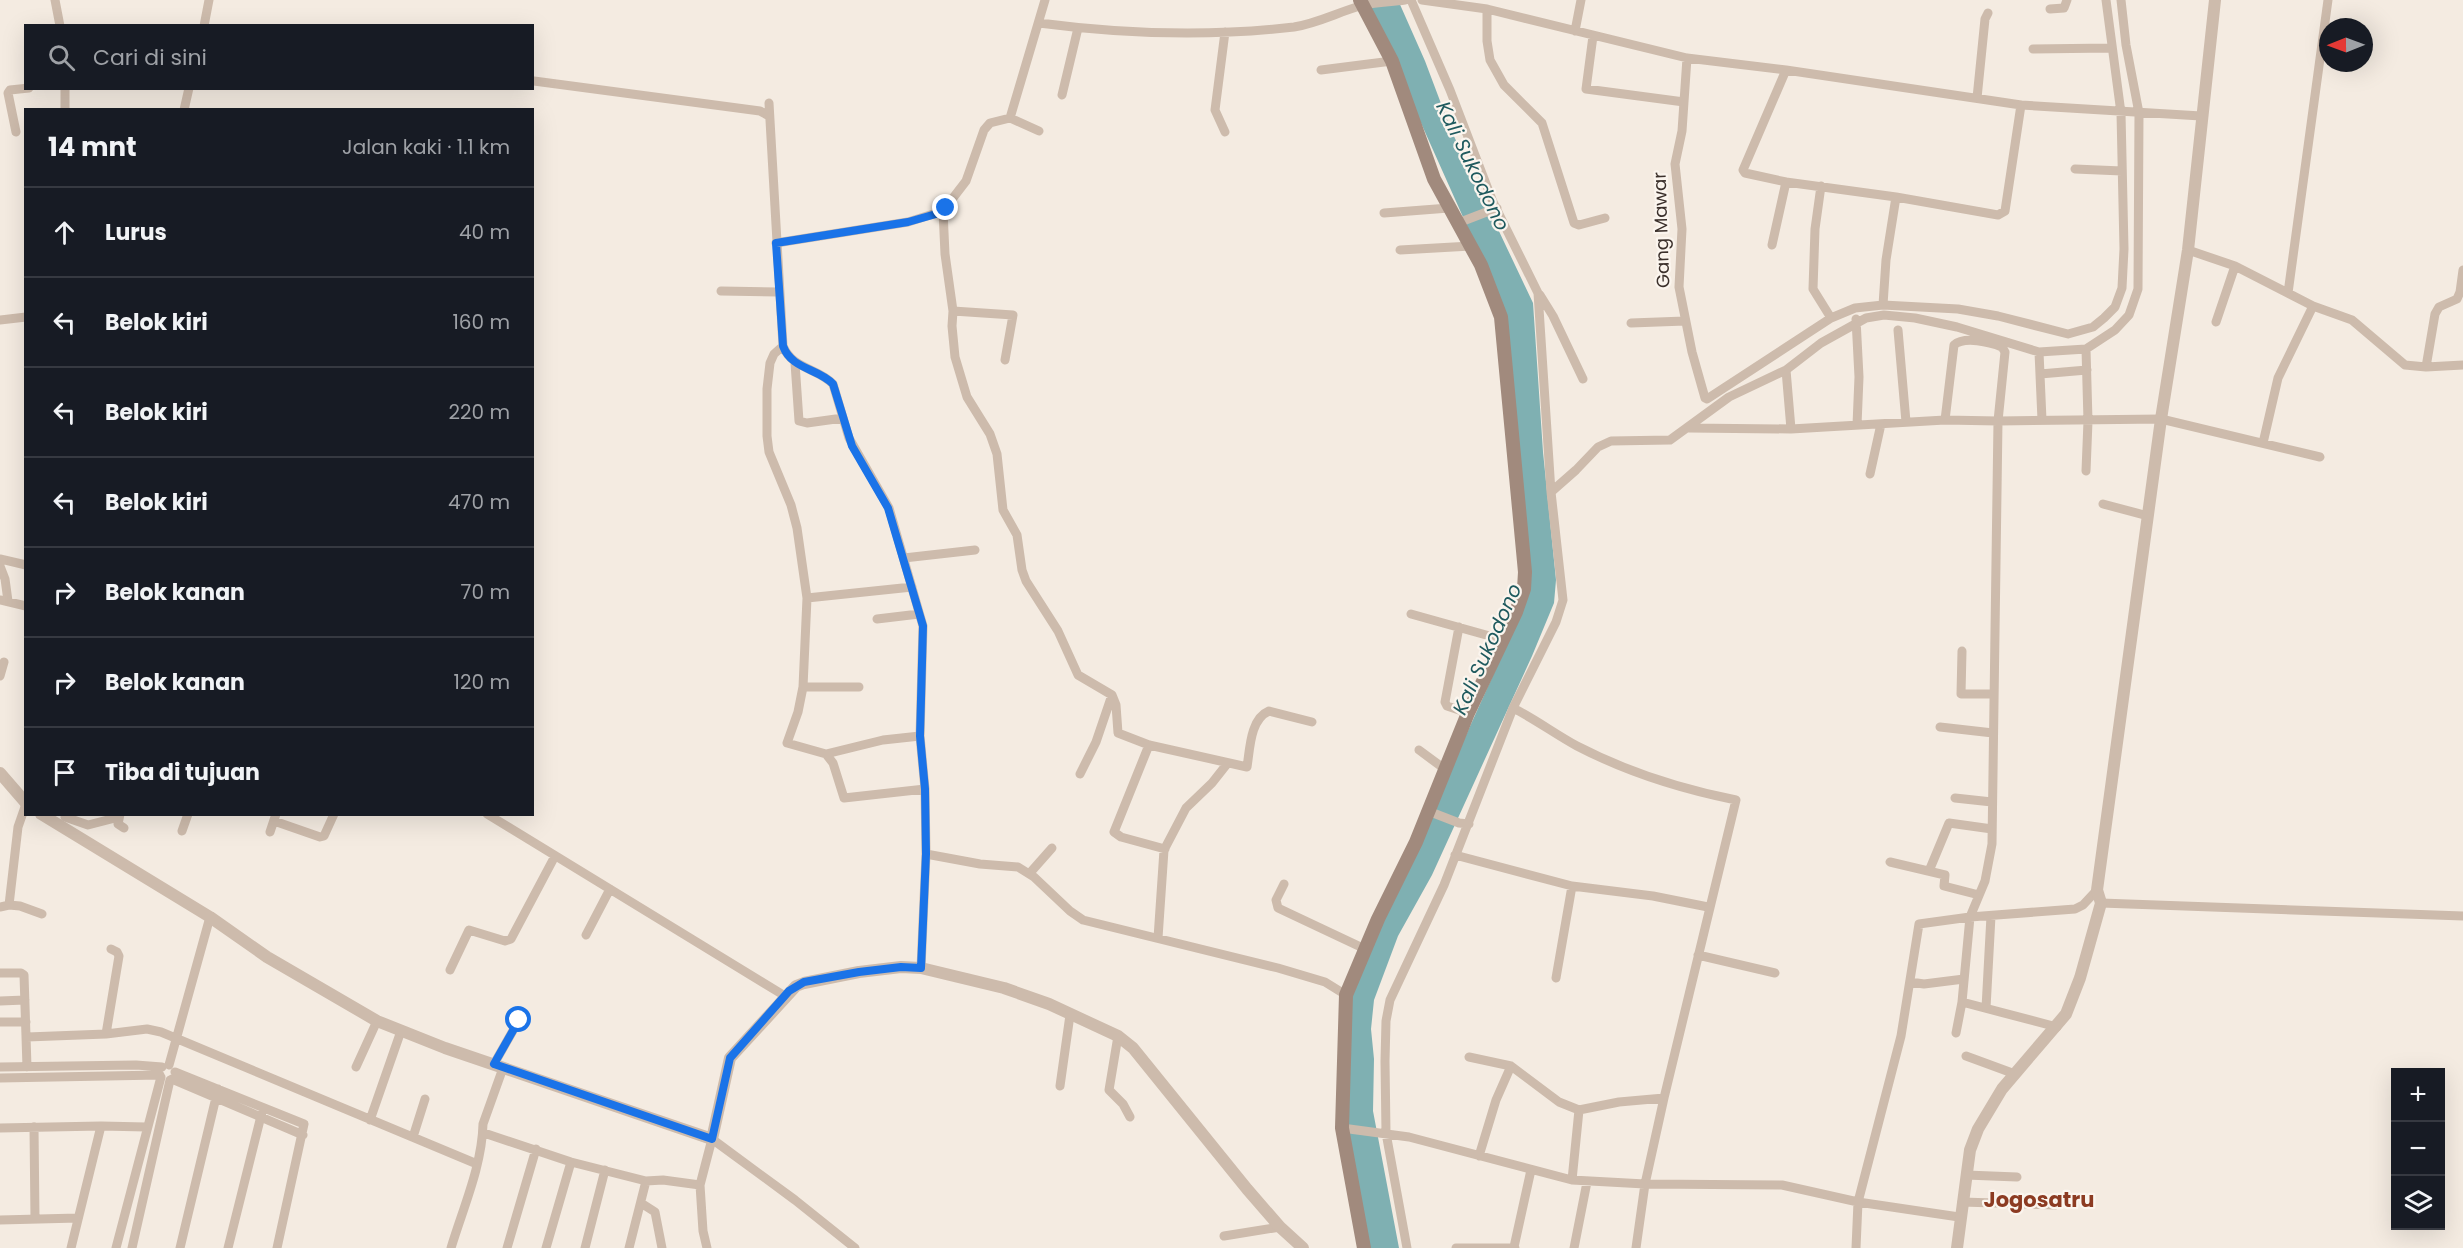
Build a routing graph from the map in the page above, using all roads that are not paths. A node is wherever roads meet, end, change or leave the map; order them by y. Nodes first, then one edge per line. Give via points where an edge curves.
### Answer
1 (54, 0) edge
2 (209, 0) edge
3 (1046, 0) edge
4 (1405, 0) edge
5 (1411, 0) edge
6 (1422, 0) edge
7 (1581, 0) edge
8 (2067, 0) edge
9 (2106, 0) edge
10 (2121, 0) edge
11 (2215, 0) edge
12 (2328, 0) edge
13 (1363, 4) edge
14 (1487, 9) junction
15 (2050, 9) dead end
16 (1988, 13) dead end
17 (1039, 23) junction
18 (60, 24) edge
19 (204, 24) edge
20 (1078, 28) junction
21 (1575, 31) junction
22 (1225, 32) junction
23 (1593, 36) junction
24 (2110, 48) junction
25 (2033, 49) dead end
26 (1688, 58) junction
27 (1392, 61) junction
28 (1321, 70) dead end
29 (1786, 70) junction
30 (534, 81) dead end
31 (24, 89) edge
32 (65, 90) edge
33 (189, 90) edge
34 (1062, 95) dead end
35 (1977, 98) junction
36 (1684, 102) junction
37 (2020, 105) junction
38 (65, 108) edge
39 (184, 108) edge
40 (2130, 113) junction
41 (2201, 117) junction
42 (1010, 118) junction
43 (1039, 131) dead end
44 (16, 132) dead end
45 (1225, 132) dead end
46 (2130, 143) junction
47 (2075, 169) dead end
48 (2122, 171) junction
49 (1786, 182) junction
50 (1821, 186) junction
51 (1896, 197) junction
52 (1449, 208) junction
53 (1495, 209) junction
54 (943, 212) junction
55 (1384, 213) dead end
56 (1605, 218) dead end
57 (1460, 222) junction
58 (2131, 241) junction
59 (776, 243) junction
60 (1772, 245) dead end
61 (1471, 246) junction
62 (1400, 250) dead end
63 (2188, 250) junction
64 (2235, 266) junction
65 (2131, 269) junction
66 (2463, 270) edge
67 (721, 291) dead end
68 (778, 292) junction
69 (1538, 293) junction
70 (2288, 293) junction
71 (1883, 305) junction
72 (2313, 306) junction
73 (953, 311) junction
74 (1856, 316) junction
75 (24, 317) edge
76 (1831, 318) junction
77 (0, 320) edge
78 (1685, 321) junction
79 (2216, 322) dead end
80 (1631, 323) dead end
81 (1898, 330) dead end
82 (783, 346) junction
83 (2086, 350) junction
84 (2039, 351) junction
85 (1005, 360) dead end
86 (795, 363) junction
87 (2463, 365) edge
88 (2426, 367) junction
89 (1786, 370) junction
90 (2086, 370) junction
91 (2040, 374) junction
92 (1582, 379) dead end
93 (843, 418) junction
94 (2161, 419) junction
95 (1945, 420) junction
96 (2042, 420) junction
97 (2088, 421) junction
98 (1906, 422) junction
99 (1998, 422) junction
100 (1881, 424) junction
101 (1857, 425) junction
102 (1689, 428) junction
103 (1791, 429) junction
104 (2263, 443) junction
105 (2319, 457) dead end
106 (2086, 471) dead end
107 (1870, 474) dead end
108 (1551, 485) junction
109 (2103, 504) dead end
110 (2148, 516) junction
111 (975, 550) dead end
112 (904, 558) junction
113 (0, 559) edge
114 (24, 565) edge
115 (0, 566) edge
116 (912, 587) junction
117 (807, 598) junction
118 (4, 601) edge
119 (24, 606) edge
120 (919, 614) junction
121 (1411, 614) dead end
122 (877, 619) dead end
123 (1459, 627) junction
124 (1504, 640) junction
125 (1962, 651) dead end
126 (4, 662) dead end
127 (0, 676) edge
128 (803, 687) junction
129 (859, 687) dead end
130 (1994, 694) junction
131 (1112, 695) junction
132 (1514, 708) junction
133 (1468, 713) junction
134 (1312, 722) dead end
135 (1940, 727) dead end
136 (1993, 733) junction
137 (920, 736) junction
138 (1149, 745) junction
139 (1419, 750) dead end
140 (826, 754) junction
141 (1227, 764) junction
142 (1446, 770) junction
143 (0, 773) edge
144 (1080, 774) dead end
145 (925, 789) junction
146 (1955, 798) dead end
147 (24, 801) edge
148 (1992, 802) junction
149 (24, 809) edge
150 (1430, 812) junction
151 (119, 816) edge
152 (187, 816) edge
153 (333, 816) edge
154 (490, 816) edge
155 (275, 818) edge
156 (64, 819) edge
157 (1464, 824) junction
158 (124, 828) dead end
159 (1992, 829) junction
160 (182, 831) dead end
161 (270, 832) dead end
162 (1052, 848) dead end
163 (1165, 849) junction
164 (926, 854) junction
165 (1455, 855) junction
166 (555, 856) junction
167 (1890, 862) dead end
168 (1929, 871) junction
169 (1029, 874) junction
170 (1284, 884) dead end
171 (1572, 886) junction
172 (610, 889) junction
173 (1979, 895) junction
174 (2099, 896) junction
175 (4, 906) edge
176 (1708, 907) junction
177 (42, 914) dead end
178 (1991, 916) junction
179 (2463, 916) edge
180 (210, 917) junction
181 (1970, 917) junction
182 (586, 935) dead end
183 (1158, 938) junction
184 (1365, 948) junction
185 (111, 949) dead end
186 (1698, 955) junction
187 (922, 963) junction
188 (450, 970) dead end
189 (0, 973) edge
190 (1775, 973) dead end
191 (1556, 978) dead end
192 (1964, 979) junction
193 (1910, 981) junction
194 (1346, 995) junction
195 (785, 996) junction
196 (0, 1000) edge
197 (25, 1000) junction
198 (1962, 1002) junction
199 (1986, 1008) junction
200 (1070, 1015) junction
201 (519, 1020) dead end
202 (377, 1021) junction
203 (0, 1022) edge
204 (26, 1022) junction
205 (2057, 1027) junction
206 (401, 1031) junction
207 (1956, 1033) dead end
208 (106, 1034) junction
209 (1118, 1036) junction
210 (27, 1037) junction
211 (175, 1037) junction
212 (1966, 1056) dead end
213 (1469, 1057) dead end
214 (498, 1066) junction
215 (1511, 1066) junction
216 (0, 1067) edge
217 (27, 1067) junction
218 (356, 1067) dead end
219 (167, 1074) junction
220 (2015, 1074) junction
221 (0, 1078) edge
222 (1060, 1086) dead end
223 (217, 1093) junction
224 (1664, 1098) junction
225 (235, 1100) junction
226 (425, 1100) dead end
227 (263, 1108) junction
228 (1579, 1110) junction
229 (1130, 1117) dead end
230 (260, 1118) junction
231 (370, 1120) junction
232 (101, 1126) junction
233 (34, 1127) junction
234 (146, 1127) junction
235 (0, 1128) edge
236 (1344, 1128) junction
237 (484, 1133) junction
238 (1383, 1133) junction
239 (303, 1135) junction
240 (413, 1137) junction
241 (712, 1139) junction
242 (536, 1149) junction
243 (1479, 1156) junction
244 (571, 1162) junction
245 (477, 1164) junction
246 (605, 1170) junction
247 (1531, 1170) junction
248 (1966, 1175) junction
249 (2017, 1178) dead end
250 (1572, 1180) junction
251 (646, 1181) junction
252 (1587, 1182) junction
253 (1646, 1184) junction
254 (700, 1185) junction
255 (1858, 1202) junction
256 (1962, 1202) junction
257 (640, 1203) junction
258 (2055, 1205) dead end
259 (1959, 1217) junction
260 (78, 1218) junction
261 (35, 1219) junction
262 (0, 1220) edge
263 (1280, 1227) junction
264 (1224, 1236) dead end
265 (1514, 1247) edge
266 (71, 1248) edge
267 (116, 1248) edge
268 (132, 1248) edge
269 (180, 1248) edge
270 (228, 1248) edge
271 (277, 1248) edge
272 (451, 1248) edge
273 (507, 1248) edge
274 (546, 1248) edge
275 (585, 1248) edge
276 (629, 1248) edge
277 (662, 1248) edge
278 (708, 1248) edge
279 (855, 1248) edge
280 (1303, 1248) edge
281 (1362, 1248) edge
282 (1407, 1248) edge
283 (1456, 1248) edge
284 (1574, 1248) edge
285 (1636, 1248) edge
286 (1856, 1248) edge
287 (1957, 1248) edge

1 - 18 street
2 - 19 street
3 - 17 street
4 - 13 street
5 - 53 street
6 - 14 street
7 - 21 street
8 - 15 street via 2064,8
9 - 24 street
10 - 40 street
11 - 41 street
12 - 70 street
13 - 22 street via 1325,21
13 - 27 main road
14 - 21 street
14 - 56 street via 1490,60 1504,85 1542,123 1574,223
16 - 35 street
17 - 20 street
17 - 42 street
20 - 22 street
20 - 34 street
21 - 23 street
22 - 45 street via 1215,110
23 - 26 street
23 - 36 street via 1586,89
24 - 25 street
24 - 40 street
26 - 29 street
26 - 36 street, Gang Mawar
27 - 28 street
27 - 52 main road via 1434,179
29 - 35 street
29 - 49 street via 1743,170
30 - 59 street via 760,111 769,109
31 - 44 street via 8,93
32 - 38 street
33 - 39 street
35 - 37 street
36 - 78 street, Gang Mawar via 1675,176 1682,229 1679,287
37 - 40 street
37 - 51 street via 2003,214
40 - 41 street
40 - 46 street
40 - 46 street
41 - 63 street
42 - 43 street
42 - 54 street via 990,123 984,130 966,181
46 - 48 street
46 - 58 street
47 - 48 street
48 - 58 street
49 - 50 street
49 - 60 street
50 - 51 street
50 - 76 street via 1813,289
51 - 71 street
52 - 55 street
52 - 57 main road
53 - 57 street
53 - 69 street
54 - 59 street via 908,222
54 - 73 street
57 - 61 main road
58 - 65 street
58 - 65 street
59 - 68 street
61 - 62 street
61 - 124 main road via 1501,317 1523,545 1524,589
63 - 64 street
63 - 94 street
64 - 70 street
64 - 79 street
65 - 71 street via 2115,307 2093,327 2075,333 1958,309
65 - 83 street via 2138,289 2129,315
66 - 88 street via 2457,299 2439,307 2434,314
67 - 68 street
68 - 82 street
69 - 92 street
69 - 108 street
70 - 72 street
71 - 74 street
72 - 88 street via 2352,320 2405,365
72 - 104 street via 2278,378
73 - 85 street via 1012,315
73 - 131 street via 955,357 967,397 990,434 997,454 1003,510 1017,535 1026,581 1058,631 1078,675
74 - 76 street
74 - 84 street via 1915,318
74 - 89 street
74 - 101 street
75 - 77 street
76 - 78 street, Gang Mawar via 1706,399
78 - 80 street
81 - 98 street
82 - 86 street via 787,357
82 - 117 street via 771,363 767,436 769,452 797,528
83 - 84 street
83 - 90 street
84 - 91 street
86 - 93 street via 833,384
86 - 93 street via 799,421
87 - 88 street
89 - 102 street via 1729,397
89 - 103 street
90 - 91 street
90 - 97 street
91 - 96 street
93 - 112 street via 852,446 888,508
94 - 97 street
94 - 104 street
94 - 110 street
95 - 98 street
95 - 99 street
95 - 99 street via 1952,350 1956,342 1965,341 1995,344 2005,352
96 - 97 street
96 - 99 street
97 - 106 street
98 - 100 street
99 - 130 street
100 - 101 street
100 - 107 street
101 - 103 street
102 - 103 street
102 - 108 street via 1665,441 1611,441
104 - 105 street
108 - 132 street via 1563,600
109 - 110 street
110 - 174 street
111 - 112 street
112 - 116 street
113 - 114 street
115 - 118 street via 5,579
116 - 117 street
116 - 120 street
117 - 128 street
118 - 119 street
120 - 122 street
120 - 137 street via 923,626
121 - 123 street
123 - 124 street
123 - 133 street via 1445,702
124 - 133 main road
125 - 130 street via 1961,694
126 - 127 street
128 - 129 street
128 - 140 street via 787,743
130 - 136 street
131 - 138 street via 1118,733
131 - 144 street
132 - 157 street
132 - 176 street via 1579,747 1642,774 1736,800
133 - 142 main road
134 - 141 street via 1264,713 1255,726 1247,766
135 - 136 street
136 - 148 street
137 - 140 street via 883,740
137 - 145 street
138 - 141 street
138 - 163 street via 1114,832
139 - 142 street
140 - 145 street via 833,763 844,798
141 - 163 street via 1186,808
142 - 150 main road
143 - 147 street
145 - 164 street
146 - 148 street
148 - 159 street
149 - 175 street
150 - 157 street
150 - 184 main road
151 - 156 street via 86,825
151 - 158 street via 118,824
152 - 160 street
153 - 155 street via 320,837
154 - 166 street
155 - 161 street
156 - 180 street
157 - 165 street
159 - 168 street via 1949,823
159 - 173 street via 1990,858
162 - 169 street
163 - 183 street
164 - 169 street via 1018,867
164 - 187 street
165 - 171 street
165 - 238 street via 1390,1000
166 - 172 street
166 - 188 street via 511,939 505,941 470,929
167 - 168 street
168 - 173 street via 1945,875 1944,886
169 - 183 street via 1083,920
170 - 184 street via 1276,900 1278,908
171 - 176 street
171 - 191 street
172 - 182 street
172 - 195 street
173 - 181 street
174 - 178 street via 2079,908
174 - 179 street
174 - 205 street via 2074,999
175 - 177 street via 20,906
176 - 186 street
178 - 181 street
178 - 199 street
180 - 202 street via 267,957
180 - 211 street
181 - 192 street
181 - 193 street via 1919,924
183 - 194 street via 1325,982
184 - 194 main road
185 - 208 street via 119,956
186 - 190 street
186 - 224 street
187 - 195 street via 804,982
187 - 200 street via 1004,988
189 - 197 street via 24,974
192 - 193 street via 1924,984
192 - 198 street
193 - 255 street via 1901,1036
194 - 236 main road
195 - 241 street via 730,1058
196 - 197 street
197 - 204 street
198 - 199 street
198 - 207 street
199 - 205 street
200 - 209 street
200 - 222 street
201 - 214 street
202 - 206 street
202 - 218 street
203 - 204 street
204 - 210 street
205 - 220 street
206 - 214 street
206 - 231 street
208 - 210 street
208 - 211 street via 147,1029
209 - 229 street via 1109,1090 1124,1104
209 - 263 street via 1145,1061
210 - 217 street
211 - 219 street
211 - 231 street
212 - 220 street
213 - 215 street
214 - 237 street
214 - 241 street
215 - 228 street via 1559,1102
215 - 243 street
216 - 217 street
217 - 219 street via 136,1065
219 - 221 street
219 - 223 street
219 - 234 street
219 - 268 street
220 - 248 street via 1978,1129
223 - 225 street
223 - 269 street
224 - 228 street
224 - 253 street
225 - 227 street
225 - 230 street
226 - 240 street
227 - 230 street
227 - 239 street via 304,1123
228 - 250 street
230 - 239 street
230 - 270 street
231 - 240 street
232 - 233 street
232 - 234 street
232 - 260 street
233 - 235 street
233 - 261 street
234 - 267 street
236 - 238 street
236 - 281 main road
237 - 242 street
237 - 245 street
238 - 243 street
238 - 282 street
239 - 271 street
240 - 245 street
241 - 254 street
241 - 279 street
242 - 244 street
242 - 273 street
243 - 247 street
244 - 246 street
244 - 274 street
245 - 272 street
246 - 251 street
246 - 275 street
247 - 250 street
247 - 265 street
248 - 249 street
248 - 256 street
250 - 252 street
251 - 254 street
251 - 257 street
252 - 253 street
252 - 284 street
253 - 255 street via 1782,1185
253 - 285 street
254 - 278 street
255 - 259 street
255 - 286 street
256 - 258 street
256 - 259 street
257 - 276 street
257 - 277 street via 655,1212
259 - 287 street
260 - 261 street
260 - 266 street
261 - 262 street
263 - 264 street
263 - 280 street
265 - 283 street

